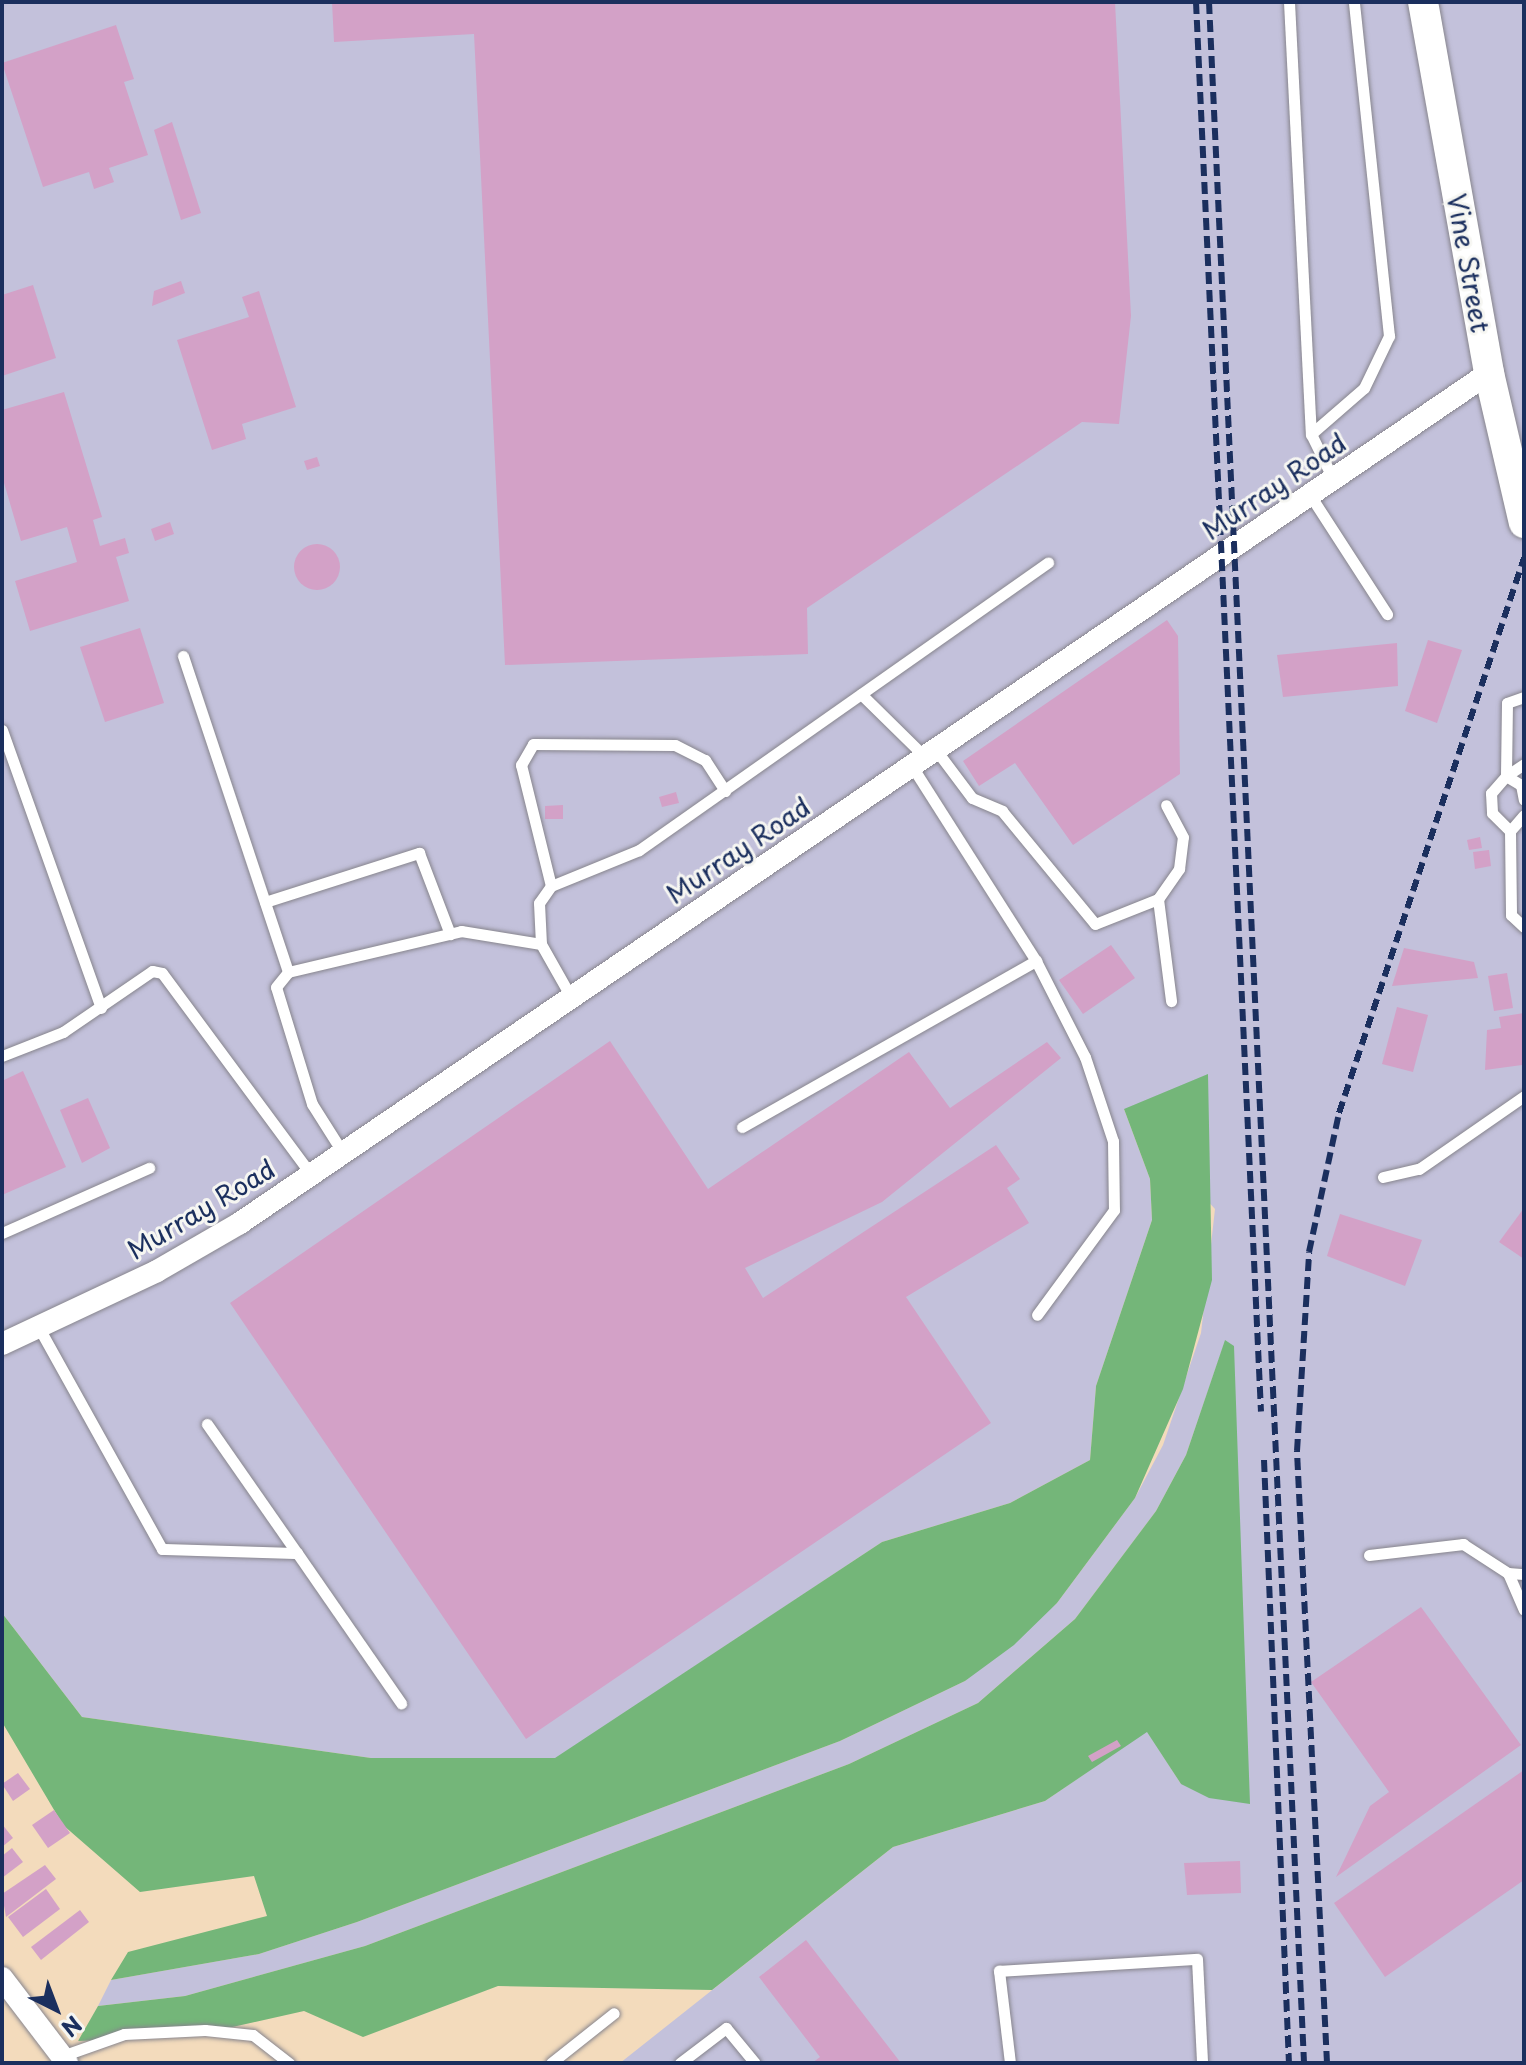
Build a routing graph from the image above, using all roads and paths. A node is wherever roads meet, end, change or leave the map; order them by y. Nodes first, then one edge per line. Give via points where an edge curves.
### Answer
1 (1289, 2) edge
2 (1354, 2) edge
3 (1423, 2) edge
4 (1489, 373) junction
5 (1311, 434) junction
6 (1333, 479) junction
7 (1310, 495) junction
8 (1524, 523) edge
9 (1048, 563) dead end
10 (1387, 614) dead end
11 (183, 656) dead end
12 (861, 694) junction
13 (1524, 697) edge
14 (2, 730) edge
15 (924, 758) junction
16 (1524, 764) edge
17 (1506, 776) junction
18 (725, 791) junction
19 (1524, 800) edge
20 (1166, 805) dead end
21 (1524, 815) edge
22 (1510, 831) junction
23 (1516, 872) edge
24 (551, 886) junction
25 (1524, 889) edge
26 (1158, 899) junction
27 (265, 902) junction
28 (1524, 927) edge
29 (450, 934) junction
30 (541, 944) junction
31 (1036, 961) junction
32 (288, 972) junction
33 (571, 997) junction
34 (1171, 1001) dead end
35 (101, 1008) junction
36 (2, 1056) edge
37 (1524, 1096) edge
38 (742, 1127) dead end
39 (343, 1153) junction
40 (149, 1168) dead end
41 (311, 1174) junction
42 (1383, 1177) dead end
43 (2, 1233) edge
44 (1037, 1315) dead end
45 (39, 1328) junction
46 (2, 1344) edge
47 (207, 1424) dead end
48 (297, 1553) junction
49 (1369, 1555) dead end
50 (1508, 1573) junction
51 (1524, 1574) edge
52 (1524, 1610) edge
53 (401, 1703) dead end
54 (2, 1978) edge
55 (614, 2013) dead end
56 (65, 2060) edge
57 (289, 2063) edge
58 (551, 2063) edge
59 (680, 2063) edge
60 (755, 2063) edge
61 (1010, 2063) edge
62 (1202, 2063) edge

1 - 5 lane
2 - 5 lane via 1389,336 1364,388
3 - 4 main road, Vine Street
4 - 6 street, Murray Road
4 - 8 main road, Vine Street
5 - 6 lane
6 - 7 street, Murray Road
7 - 10 lane
7 - 15 street, Murray Road
9 - 12 lane
11 - 27 lane
12 - 15 lane
12 - 18 lane
13 - 17 lane via 1507,703
14 - 35 lane
15 - 26 lane via 972,798 1002,811 1095,924
15 - 31 lane
15 - 33 street, Murray Road
16 - 17 lane
17 - 19 lane via 1521,785
17 - 22 lane via 1491,793 1492,813
18 - 24 lane via 639,850
18 - 24 lane via 705,760 675,745 533,744 521,765
20 - 26 lane via 1183,837 1179,869
21 - 22 lane
22 - 23 lane
23 - 25 lane
23 - 28 lane via 1511,915
24 - 30 lane via 539,903
26 - 34 lane
27 - 29 lane via 419,853
27 - 32 lane
29 - 30 lane
29 - 32 lane
30 - 33 lane
31 - 38 lane
31 - 44 lane via 1085,1057 1113,1141 1114,1210
32 - 39 lane via 276,987 312,1104
33 - 39 street, Murray Road
35 - 36 lane
35 - 41 lane via 152,971 162,973
37 - 42 lane via 1419,1169
39 - 41 street, Murray Road
40 - 43 lane
41 - 45 street, Murray Road via 157,1271
45 - 46 street, Murray Road
45 - 48 lane via 162,1549
47 - 48 lane
48 - 53 lane
49 - 50 lane via 1463,1544
50 - 51 lane
50 - 52 lane
54 - 56 street
55 - 58 lane
56 - 57 lane via 124,2034 205,2030 253,2035
59 - 60 lane via 726,2028
61 - 62 lane via 999,1971 1197,1959

